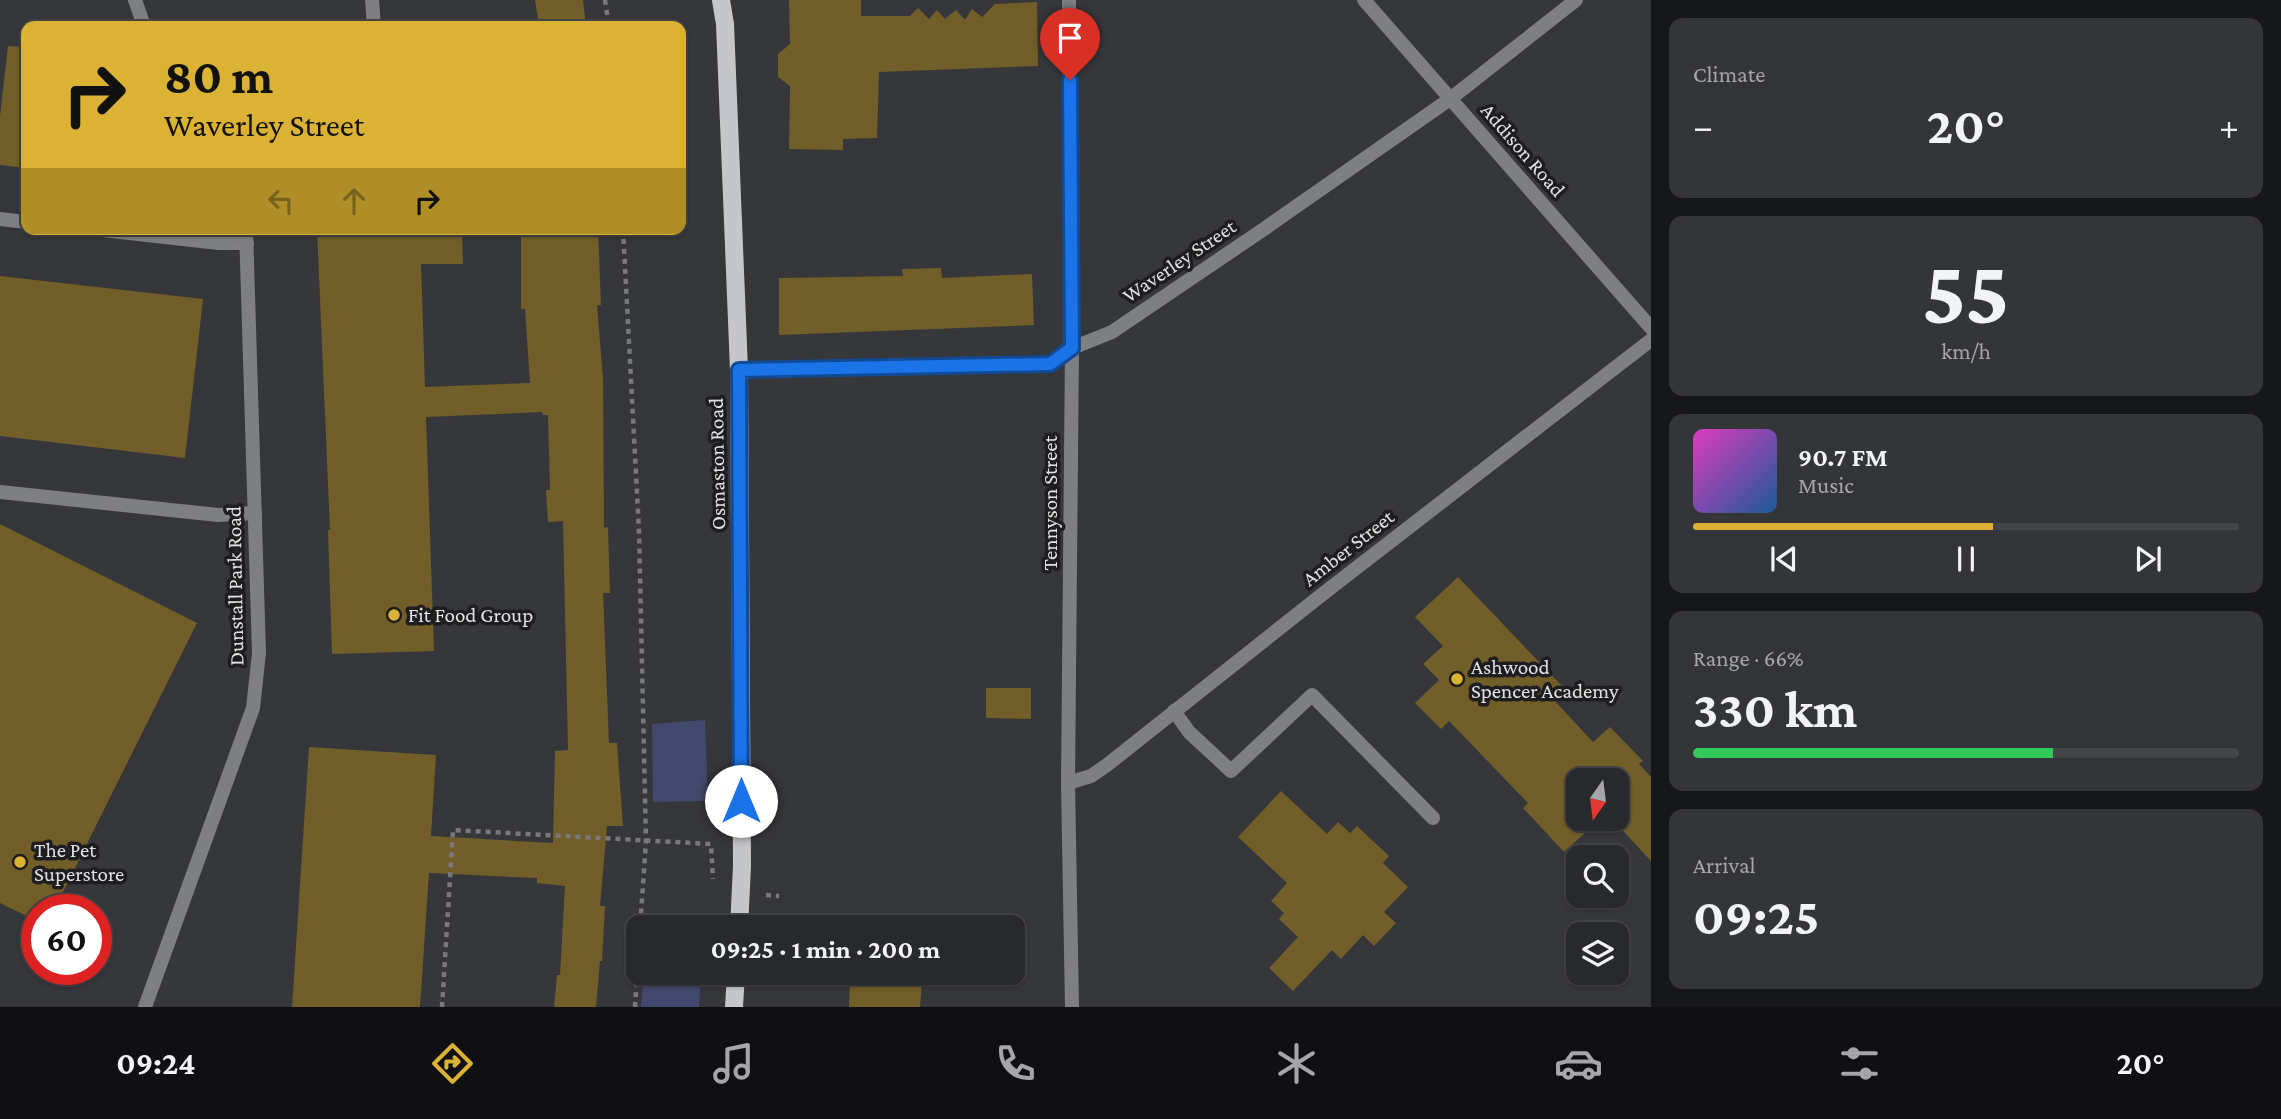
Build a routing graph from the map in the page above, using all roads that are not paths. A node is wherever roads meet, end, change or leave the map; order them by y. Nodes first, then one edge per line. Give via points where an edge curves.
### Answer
1 (135, 0) edge
2 (372, 0) edge
3 (720, 0) edge
4 (1069, 0) edge
5 (1364, 0) edge
6 (1576, 0) edge
7 (142, 21) edge
8 (374, 21) edge
9 (1450, 99) junction
10 (0, 219) edge
11 (21, 221) edge
12 (147, 235) edge
13 (247, 236) edge
14 (1651, 328) edge
15 (1651, 340) edge
16 (1072, 348) junction
17 (739, 370) junction
18 (0, 492) edge
19 (255, 513) junction
20 (1174, 711) junction
21 (1068, 783) junction
22 (1433, 818) dead end
23 (740, 915) edge
24 (735, 985) edge
25 (145, 1007) edge
26 (734, 1007) edge
27 (1072, 1007) edge

1 - 7 street
2 - 8 street
3 - 17 main road, Osmaston Road via 726,45
4 - 16 street, Tennyson Street
5 - 9 street, Addison Road
6 - 9 street, Waverley Street
9 - 14 street, Addison Road
9 - 16 street, Waverley Street via 1112,332
10 - 11 street
12 - 13 street via 219,243
13 - 19 street, Dunstall Park Road
15 - 20 street, Amber Street
16 - 17 street, Waverley Street via 1050,364
16 - 21 street, Tennyson Street
17 - 23 main road, Osmaston Road
18 - 19 street via 218,515
19 - 25 street, Dunstall Park Road via 259,653 253,708
20 - 21 street, Amber Street via 1091,776
20 - 22 street via 1189,733 1231,771 1312,695
21 - 27 street, Tennyson Street
24 - 26 main road

